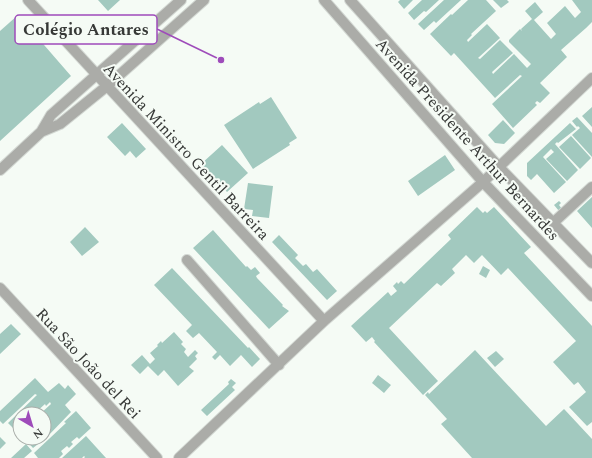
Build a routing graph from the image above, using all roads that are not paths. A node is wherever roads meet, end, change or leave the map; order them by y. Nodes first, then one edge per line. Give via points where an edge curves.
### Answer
1 (28, 0) edge
2 (181, 0) edge
3 (204, 0) edge
4 (324, 0) edge
5 (350, 0) edge
6 (97, 75) junction
7 (592, 78) edge
8 (106, 86) junction
9 (41, 132) junction
10 (499, 167) junction
11 (0, 170) edge
12 (484, 182) junction
13 (592, 187) edge
14 (553, 223) junction
15 (187, 260) dead end
16 (592, 263) edge
17 (0, 288) edge
18 (592, 296) edge
19 (324, 321) junction
20 (279, 365) junction
21 (157, 458) edge
22 (179, 458) edge

1 - 6 street, Avenida Ministro Gentil Barreira
2 - 6 street
3 - 8 street
4 - 12 street, Avenida Presidente Arthur Bernardes
5 - 10 street, Avenida Presidente Arthur Bernardes
6 - 8 street, Avenida Ministro Gentil Barreira
6 - 9 street via 51,115
7 - 10 street
8 - 9 street via 60,124
8 - 19 street, Avenida Ministro Gentil Barreira
9 - 11 street
10 - 12 street
10 - 14 street, Avenida Presidente Arthur Bernardes
12 - 18 street, Avenida Presidente Arthur Bernardes
12 - 19 street
13 - 14 street
14 - 16 street, Avenida Presidente Arthur Bernardes
15 - 20 street
17 - 21 street, Rua São João del Rei
19 - 20 street
20 - 22 street

